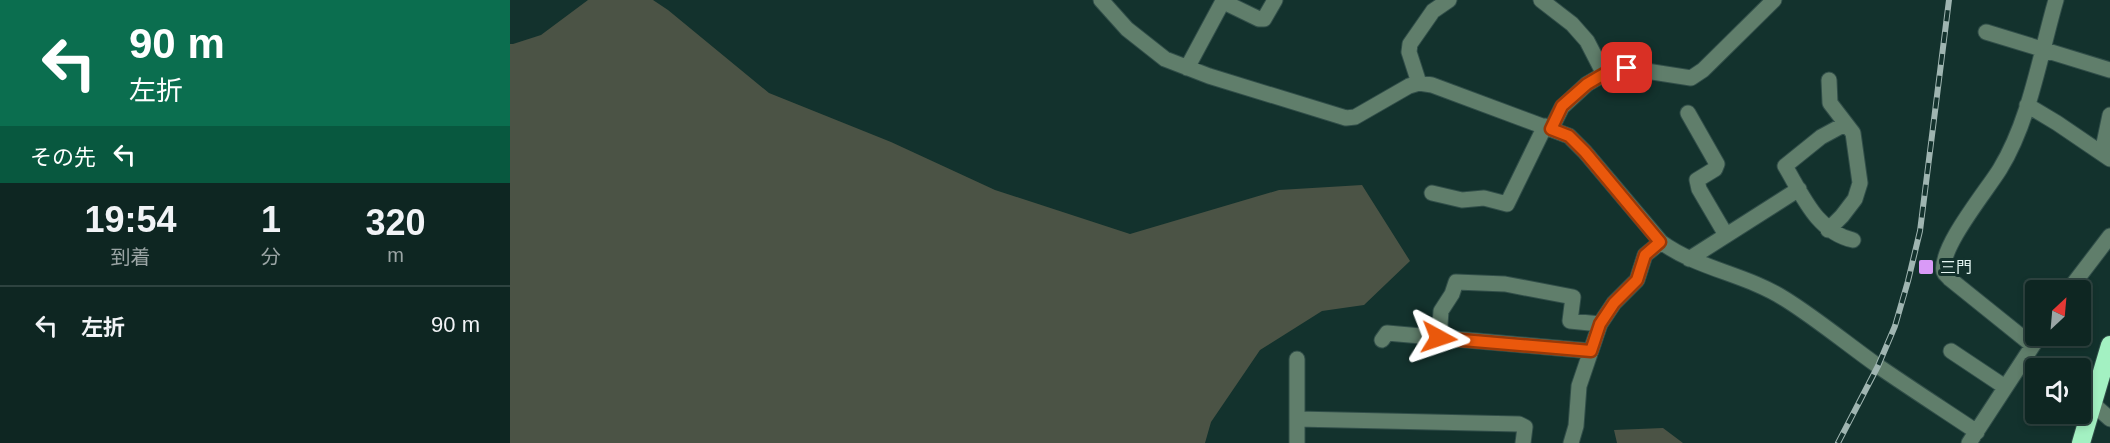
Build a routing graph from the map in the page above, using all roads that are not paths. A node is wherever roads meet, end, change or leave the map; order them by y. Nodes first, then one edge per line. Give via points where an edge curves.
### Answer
1 (1101, 0) edge
2 (1275, 0) edge
3 (1449, 0) edge
4 (1541, 0) edge
5 (1774, 0) edge
6 (2056, 0) edge
7 (1986, 32) dead end
8 (2042, 50) junction
9 (1186, 68) junction
10 (2110, 70) edge
11 (1604, 74) junction
12 (1829, 80) dead end
13 (1419, 83) junction
14 (2027, 105) junction
15 (1688, 113) dead end
16 (2110, 115) edge
17 (1845, 124) junction
18 (1548, 128) junction
19 (2106, 156) edge
20 (1799, 189) junction
21 (1432, 193) dead end
22 (1828, 230) junction
23 (1725, 235) junction
24 (2110, 236) edge
25 (1853, 240) dead end
26 (1660, 242) junction
27 (1689, 259) junction
28 (2076, 280) edge
29 (1600, 324) junction
30 (2025, 334) edge
31 (1439, 338) junction
32 (1382, 340) dead end
33 (2032, 346) edge
34 (2110, 346) edge
35 (1591, 351) junction
36 (1951, 351) dead end
37 (1297, 359) dead end
38 (2005, 387) junction
39 (2092, 403) junction
40 (1297, 419) junction
41 (2110, 419) edge
42 (1973, 438) edge
43 (1297, 443) edge
44 (1523, 443) edge
45 (1571, 443) edge
46 (2081, 443) edge

1 - 9 street via 1150,48
2 - 9 street via 1264,19 1222,3
3 - 13 street via 1433,11 1410,44
4 - 11 street via 1587,41
5 - 11 street via 1691,78 1627,68
6 - 8 street
7 - 8 street
8 - 10 street
8 - 14 street
9 - 13 street via 1346,118 1356,117
11 - 18 street via 1562,106
12 - 17 street via 1830,103
13 - 18 street
14 - 19 street
14 - 30 street via 2001,169 1953,239 1944,268 1950,279
15 - 23 street via 1717,164 1697,180
16 - 19 street
17 - 20 street via 1821,137 1785,166
17 - 22 street via 1853,132 1860,183 1855,200
18 - 21 street via 1507,204
18 - 26 street via 1569,136 1585,152
20 - 22 street
20 - 23 street
22 - 25 street
23 - 27 street
24 - 28 street
26 - 27 street
26 - 29 street via 1645,255 1637,280
27 - 42 street via 1785,298
29 - 31 street via 1570,321 1573,297 1505,284 1456,282 1441,311
29 - 35 street
31 - 32 street via 1388,333
31 - 35 street
33 - 38 street
34 - 39 highway
35 - 45 street via 1579,386
36 - 38 street
37 - 40 street
38 - 42 street
39 - 41 street
39 - 46 highway
40 - 43 street
40 - 44 street via 1519,424 1525,427

